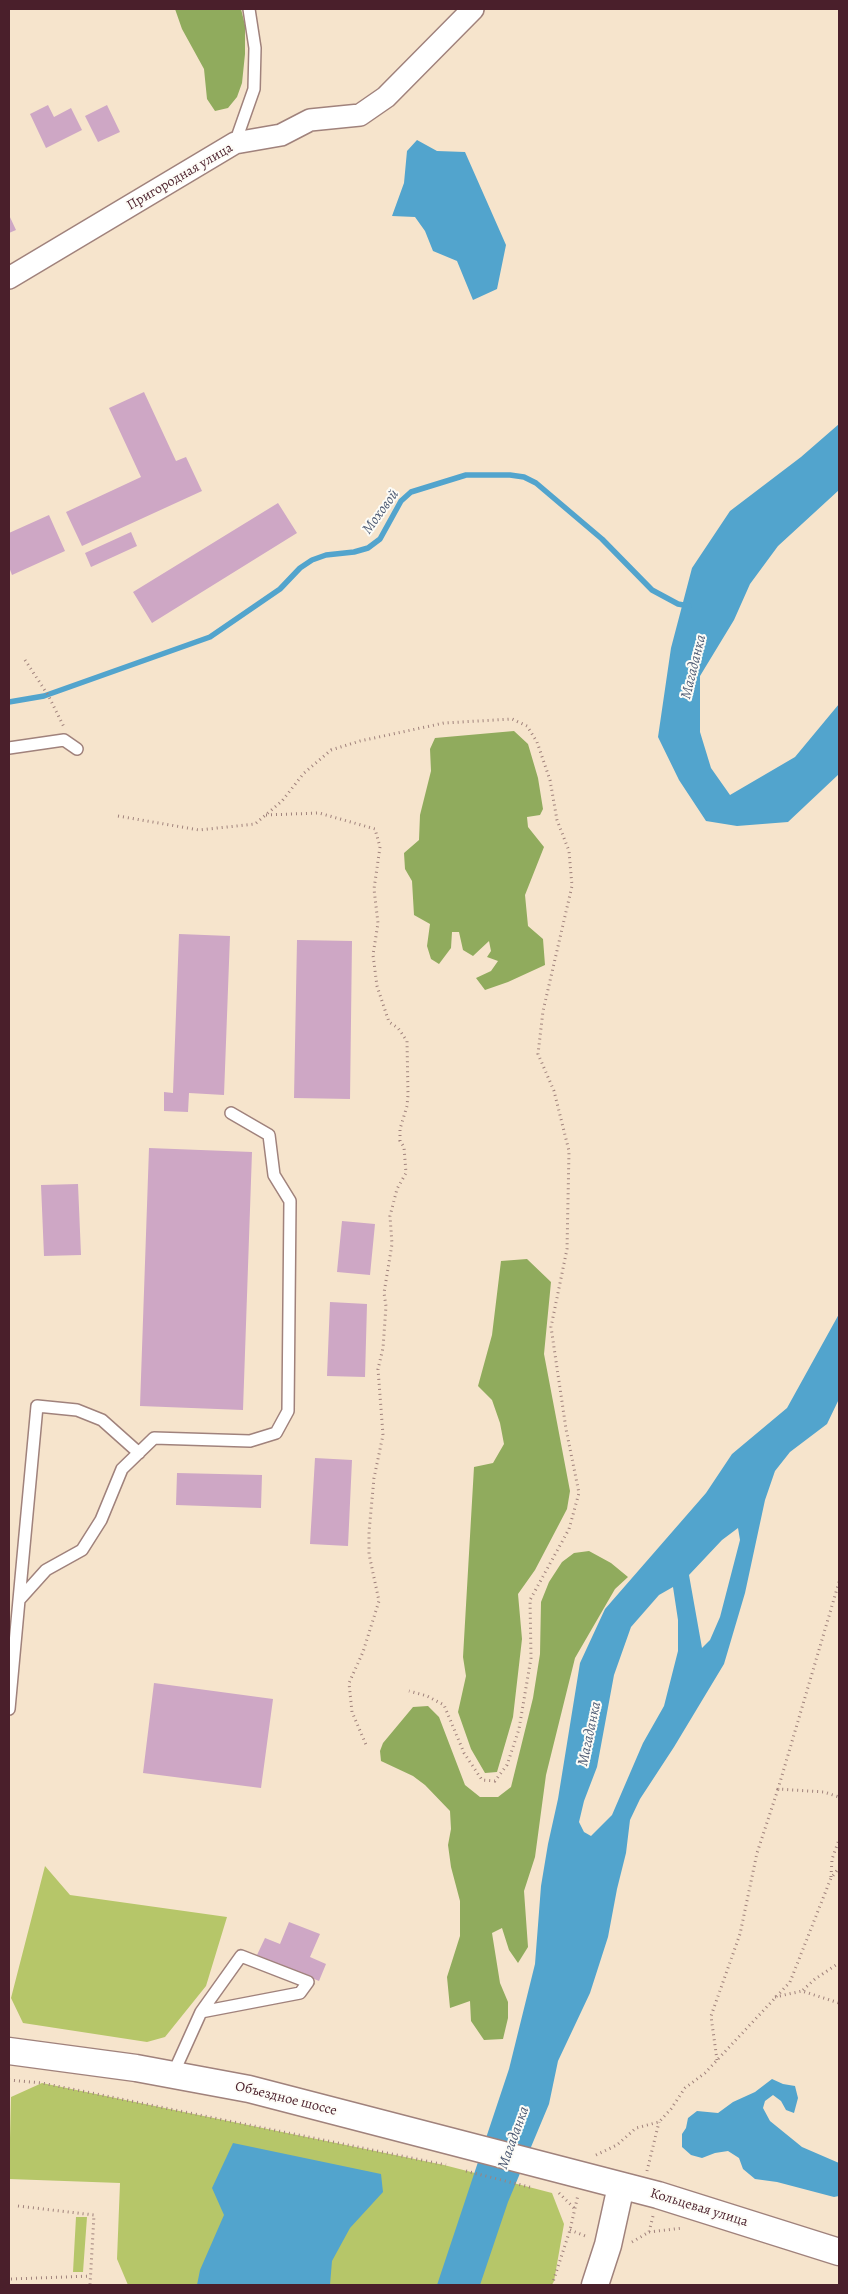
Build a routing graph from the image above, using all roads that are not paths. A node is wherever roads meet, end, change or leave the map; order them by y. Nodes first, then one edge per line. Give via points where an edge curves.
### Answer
1 (249, 9) edge
2 (473, 9) edge
3 (234, 144) junction
4 (9, 278) edge
5 (9, 748) edge
6 (77, 749) road end
7 (231, 1113) dead end
8 (139, 1453) junction
9 (19, 1600) junction
10 (9, 1709) edge
11 (201, 2012) junction
12 (9, 2051) edge
13 (173, 2074) junction
14 (554, 2181) joint
15 (621, 2186) junction
16 (839, 2252) edge
17 (595, 2285) edge

1 - 3 lane via 255,48 254,89
2 - 3 street, Пригородная улица via 386,97 360,115 310,120 281,135
3 - 4 street, Пригородная улица
5 - 6 lane via 64,740
7 - 8 lane via 269,1134 274,1175 290,1201 288,1411 276,1433 250,1441 154,1438
8 - 9 lane via 122,1469 101,1520 82,1550 46,1570
8 - 9 lane via 102,1420 77,1410 37,1406
9 - 10 lane
11 - 11 lane via 300,1994 308,1982 240,1956
11 - 13 lane
12 - 13 street, Объездное шоссе
13 - 14 street, Объездное шоссе via 249,2089 447,2153
14 - 15 street, Кольцевая улица
15 - 16 street, Кольцевая улица
15 - 17 street

